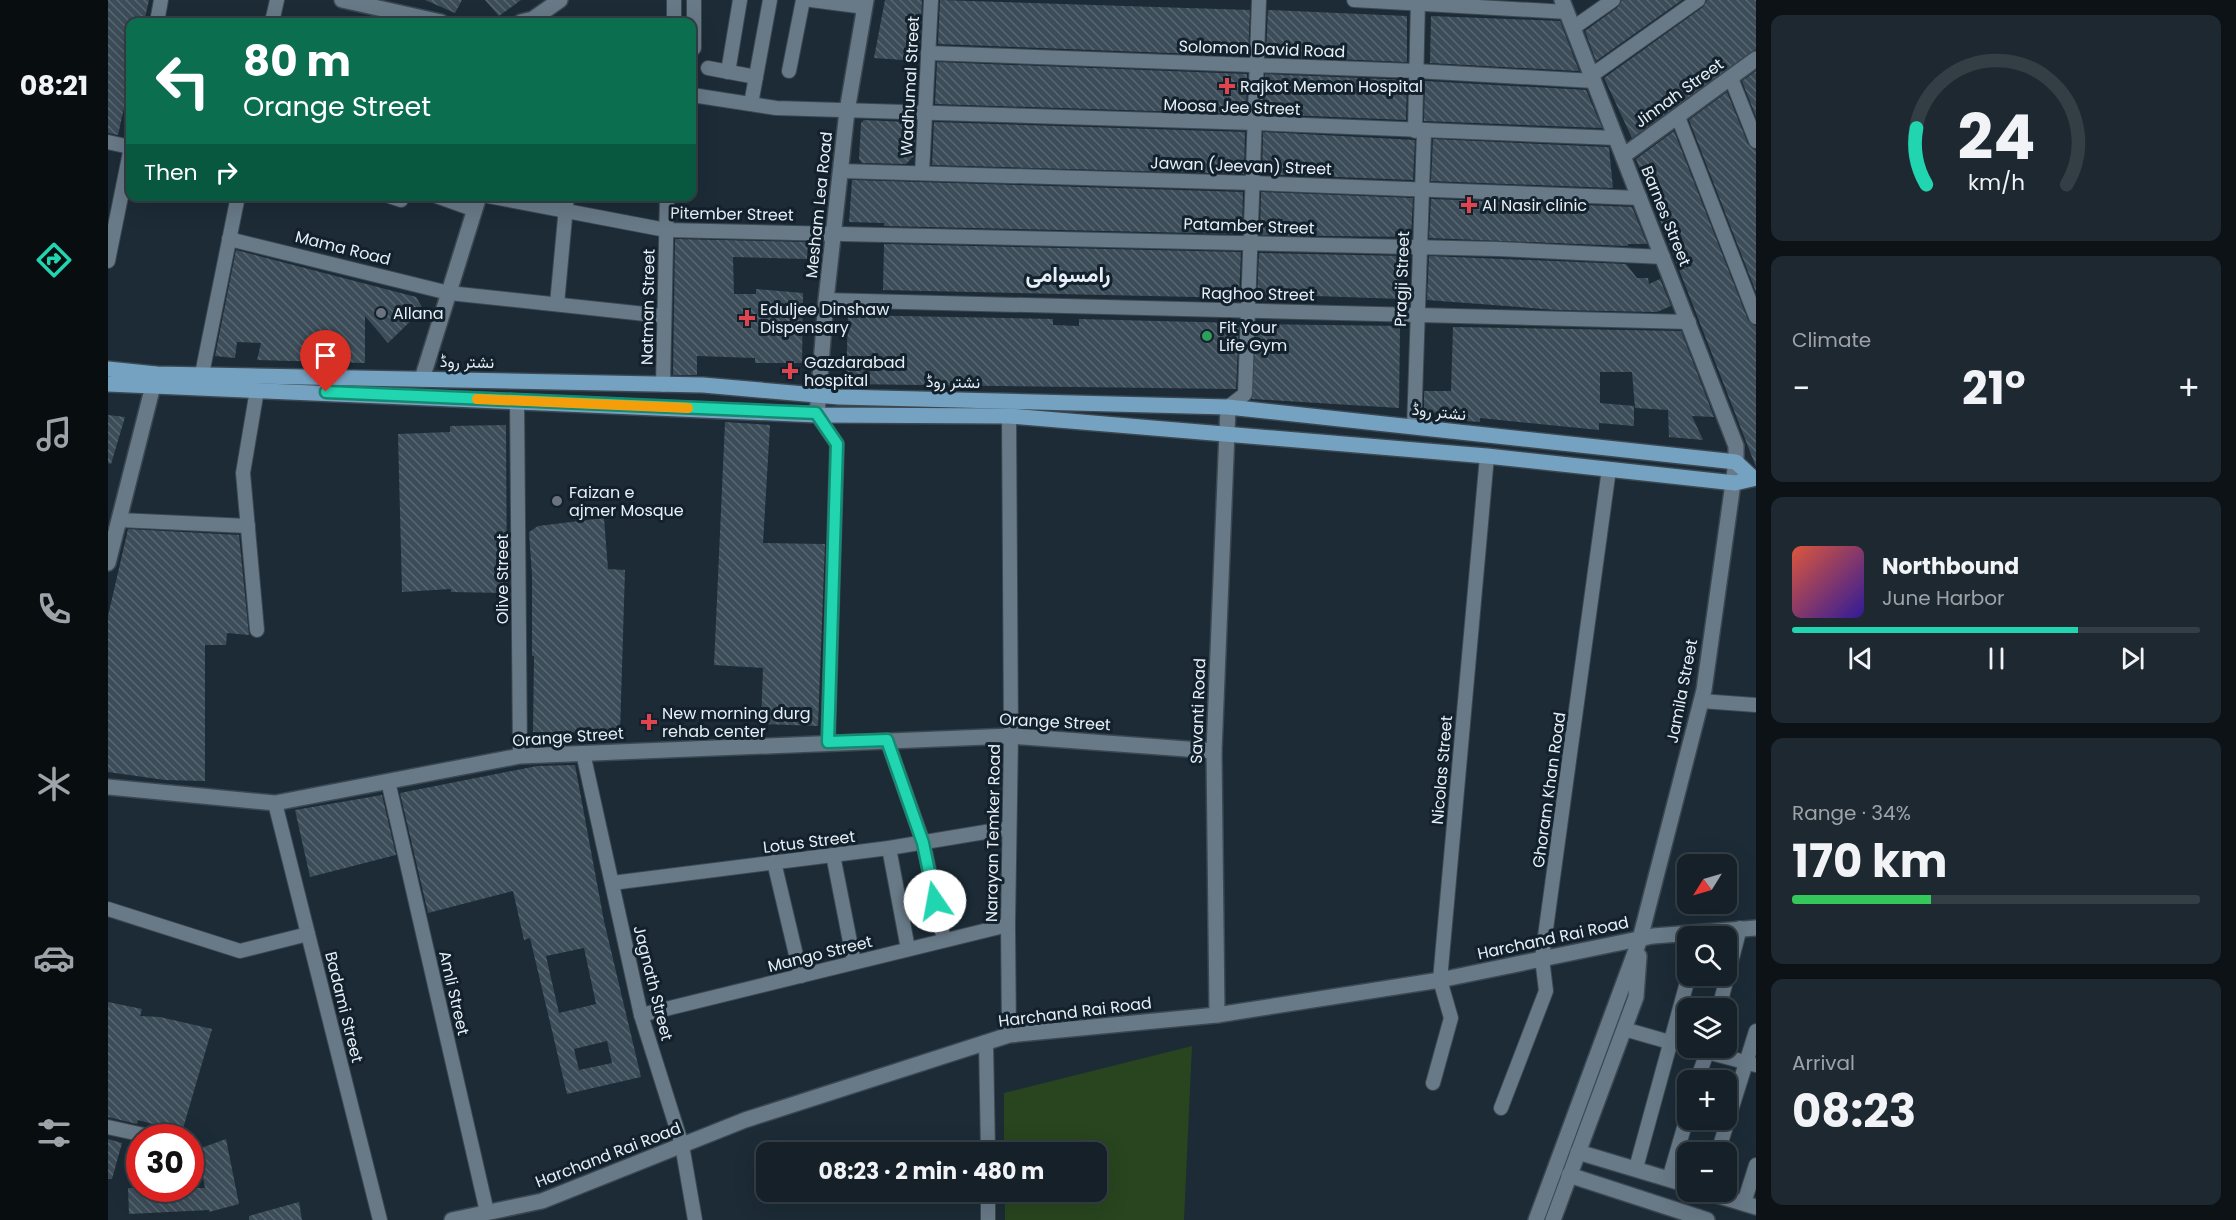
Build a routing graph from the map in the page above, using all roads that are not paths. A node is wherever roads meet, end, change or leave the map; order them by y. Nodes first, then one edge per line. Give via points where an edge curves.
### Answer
1 (161, 0) edge
2 (277, 0) edge
3 (342, 0) edge
4 (560, 0) edge
5 (674, 0) edge
6 (694, 0) edge
7 (740, 0) edge
8 (770, 0) edge
9 (803, 0) edge
10 (811, 0) edge
11 (931, 0) edge
12 (1260, 0) edge
13 (1354, 0) edge
14 (1613, 0) edge
15 (1698, 0) edge
16 (1418, 1) edge
17 (865, 4) edge
18 (1564, 6) edge
19 (158, 18) edge
20 (273, 18) edge
21 (423, 18) edge
22 (533, 18) edge
23 (674, 18) edge
24 (694, 18) edge
25 (1573, 28) junction
26 (928, 53) junction
27 (1756, 59) edge
28 (1257, 65) junction
29 (708, 68) dead end
30 (789, 71) dead end
31 (1416, 71) junction
32 (728, 72) junction
33 (756, 77) junction
34 (1593, 78) junction
35 (1731, 78) junction
36 (696, 96) edge
37 (751, 104) junction
38 (847, 111) junction
39 (925, 113) junction
40 (1678, 117) junction
41 (1255, 123) junction
42 (1420, 132) junction
43 (1616, 138) junction
44 (1756, 141) edge
45 (108, 142) edge
46 (126, 146) edge
47 (1623, 156) junction
48 (126, 167) edge
49 (840, 171) junction
50 (922, 173) junction
51 (1253, 183) junction
52 (1422, 189) junction
53 (1640, 198) junction
54 (237, 201) edge
55 (514, 201) edge
56 (567, 201) edge
57 (667, 201) edge
58 (477, 203) edge
59 (566, 211) junction
60 (113, 216) edge
61 (666, 230) junction
62 (834, 232) junction
63 (229, 239) junction
64 (1251, 243) junction
65 (1420, 248) junction
66 (1663, 257) junction
67 (108, 261) edge
68 (449, 293) junction
69 (826, 300) junction
70 (557, 304) junction
71 (1248, 310) junction
72 (1418, 314) junction
73 (664, 316) junction
74 (1756, 317) edge
75 (1689, 322) junction
76 (108, 369) edge
77 (202, 374) junction
78 (422, 379) junction
79 (154, 380) junction
80 (108, 384) edge
81 (663, 384) junction
82 (257, 390) junction
83 (818, 395) junction
84 (517, 401) junction
85 (1228, 407) junction
86 (817, 415) junction
87 (1009, 416) junction
88 (1414, 428) junction
89 (1227, 433) junction
90 (1736, 454) junction
91 (1487, 456) junction
92 (1610, 469) junction
93 (1754, 478) edge
94 (1735, 483) junction
95 (119, 520) junction
96 (248, 526) junction
97 (108, 563) edge
98 (257, 630) dead end
99 (1701, 701) junction
100 (1756, 705) edge
101 (1011, 736) junction
102 (887, 740) junction
103 (828, 742) junction
104 (1214, 751) junction
105 (583, 753) junction
106 (520, 756) junction
107 (388, 781) junction
108 (108, 788) edge
109 (275, 802) junction
110 (1009, 828) junction
111 (923, 843) junction
112 (889, 848) junction
113 (833, 855) junction
114 (774, 862) junction
115 (612, 882) junction
116 (108, 909) edge
117 (1008, 925) junction
118 (1756, 927) edge
119 (1737, 928) edge
120 (1740, 928) junction
121 (308, 934) junction
122 (1677, 935) edge
123 (1646, 937) junction
124 (944, 940) junction
125 (908, 949) junction
126 (1542, 958) junction
127 (854, 962) junction
128 (801, 976) junction
129 (1440, 980) junction
130 (1686, 986) edge
131 (1722, 998) edge
132 (641, 1015) junction
133 (1217, 1015) junction
134 (1624, 1029) junction
135 (1756, 1031) edge
136 (1009, 1035) junction
137 (986, 1042) junction
138 (1671, 1042) junction
139 (1677, 1044) edge
140 (1733, 1058) edge
141 (1751, 1064) edge
142 (1433, 1083) dead end
143 (1501, 1108) dead end
144 (1581, 1120) junction
145 (108, 1127) edge
146 (1683, 1130) edge
147 (126, 1131) edge
148 (988, 1142) edge
149 (1722, 1142) edge
150 (682, 1145) junction
151 (1578, 1152) junction
152 (1756, 1165) edge
153 (1636, 1168) junction
154 (1569, 1175) junction
155 (1669, 1179) junction
156 (1677, 1182) edge
157 (988, 1202) edge
158 (1750, 1205) edge
159 (488, 1212) junction
160 (380, 1220) edge
161 (452, 1220) edge
162 (695, 1220) edge
163 (988, 1220) edge
164 (1536, 1220) edge
165 (1552, 1220) edge
166 (1707, 1220) edge

1 - 19 street
2 - 20 street
3 - 21 main road
4 - 22 main road
5 - 23 street
6 - 24 street
7 - 32 street
8 - 33 street
9 - 30 street
10 - 17 street
11 - 26 street, Wadhumal Street
12 - 28 street
13 - 16 street
14 - 25 street
15 - 34 street
16 - 18 street
16 - 31 street, Pragji Street
17 - 38 main road, Mesham Lea Road
18 - 25 main road, Barnes Street
25 - 34 main road, Barnes Street
26 - 28 street, Solomon David Road
26 - 39 street, Wadhumal Street
27 - 35 main road, Jinnah Street
28 - 31 street, Solomon David Road
28 - 41 street
29 - 32 street
31 - 34 street, Solomon David Road
31 - 42 street, Pragji Street
32 - 33 street
33 - 37 street
34 - 43 main road, Barnes Street
35 - 40 main road, Jinnah Street
35 - 44 street
36 - 37 street, Moosa Jee Street
37 - 38 street, Moosa Jee Street
38 - 39 street, Moosa Jee Street
38 - 49 main road, Mesham Lea Road
39 - 41 street, Moosa Jee Street
39 - 50 street, Wadhumal Street
40 - 47 main road, Jinnah Street
40 - 74 street
41 - 42 street, Moosa Jee Street
41 - 51 street
42 - 43 street, Moosa Jee Street
42 - 52 street, Pragji Street
43 - 47 main road, Barnes Street
45 - 46 street
47 - 53 main road, Barnes Street
48 - 60 street
49 - 50 street, Jawan (Jeevan) Street
49 - 62 main road, Mesham Lea Road
50 - 51 street, Jawan (Jeevan) Street
51 - 52 street, Jawan (Jeevan) Street
51 - 64 street
52 - 53 street, Jawan (Jeevan) Street
52 - 65 street, Pragji Street
53 - 66 main road, Barnes Street
54 - 63 street
55 - 59 street, Pitember Street
56 - 59 street
57 - 61 street, Natman Street
58 - 68 main road
59 - 61 street, Pitember Street
59 - 70 street
60 - 67 street
61 - 62 street, Pitember Street
61 - 73 street, Natman Street
62 - 64 street, Patamber Street
62 - 69 main road, Mesham Lea Road
63 - 68 street, Mama Road
63 - 77 street
64 - 65 street, Patamber Street
64 - 71 street
65 - 66 street, Patamber Street
65 - 72 street, Pragji Street
66 - 75 main road, Barnes Street
68 - 70 street, Mama Road
68 - 78 main road
69 - 71 street, Raghoo Street
69 - 83 main road, Mesham Lea Road
70 - 73 street, Mama Road
71 - 72 street, Raghoo Street
71 - 85 street via 1245,394
72 - 75 street, Raghoo Street
72 - 88 street, Pragji Street
73 - 81 street, Natman Street
75 - 90 main road, Barnes Street
76 - 79 main road, نشتر روڈ
77 - 78 main road, نشتر روڈ
77 - 79 main road, نشتر روڈ
78 - 81 main road, نشتر روڈ
79 - 80 main road, نشتر روڈ
79 - 82 main road, نشتر روڈ
79 - 95 main road
81 - 83 main road, نشتر روڈ
82 - 84 main road, نشتر روڈ
82 - 96 street via 243,472
83 - 85 main road, نشتر روڈ
83 - 86 main road, Mesham Lea Road
84 - 86 main road, نشتر روڈ
84 - 106 street, Olive Street
85 - 88 main road, نشتر روڈ
85 - 89 main road, Savanti Road
86 - 87 main road, نشتر روڈ
86 - 103 street via 837,444
87 - 89 main road, نشتر روڈ
87 - 101 street, Narayan Temker Road
88 - 90 main road, نشتر روڈ
89 - 91 main road, نشتر روڈ
89 - 104 main road, Savanti Road
90 - 93 main road, نشتر روڈ
90 - 94 main road, Jamila Street
91 - 92 main road, نشتر روڈ
91 - 129 street, Nicolas Street
92 - 94 main road, نشتر روڈ
92 - 126 street, Ghoram Khan Road
93 - 94 main road, نشتر روڈ
94 - 99 main road, Jamila Street
95 - 96 street
95 - 97 main road
96 - 98 street
99 - 100 street
99 - 123 main road, Jamila Street
101 - 102 main road, Orange Street
101 - 104 main road, Orange Street
101 - 110 street, Narayan Temker Road
102 - 103 main road, Orange Street
102 - 111 street
103 - 105 main road, Orange Street
104 - 133 main road, Savanti Road
105 - 106 main road, Orange Street
105 - 115 street, Jagnath Street
106 - 107 main road, Orange Street
107 - 109 main road, Orange Street
107 - 159 street, Amli Street
108 - 109 main road, Orange Street
109 - 121 street, Badami Street
110 - 111 street, Lotus Street
110 - 117 street, Narayan Temker Road
111 - 112 street, Lotus Street
111 - 124 street
112 - 113 street, Lotus Street
112 - 125 street
113 - 114 street, Lotus Street
113 - 127 street
114 - 115 street, Lotus Street
114 - 128 street
115 - 132 street, Jagnath Street
116 - 121 street via 240,951
117 - 124 street, Mango Street
117 - 136 street, Narayan Temker Road
118 - 120 main road, Harchand Rai Road
119 - 120 main road, Harchand Rai Road
120 - 131 street
121 - 160 street, Badami Street
122 - 123 main road, Harchand Rai Road
123 - 126 main road, Harchand Rai Road
123 - 134 main road, Jamila Street via 1636,996
123 - 144 main road, Jamila Street
124 - 125 street, Mango Street
125 - 127 street, Mango Street
126 - 129 main road, Harchand Rai Road
126 - 143 street, Ghoram Khan Road via 1546,991
127 - 128 street, Mango Street
128 - 132 street, Mango Street
129 - 133 main road, Harchand Rai Road
129 - 142 street, Nicolas Street via 1451,1018
130 - 138 street
132 - 150 street, Jagnath Street
133 - 136 main road, Harchand Rai Road
134 - 138 street
134 - 144 main road, Jamila Street
135 - 141 street
136 - 137 main road, Harchand Rai Road
137 - 148 street
137 - 150 main road, Harchand Rai Road via 746,1120
138 - 139 street
138 - 153 street
140 - 141 street
141 - 149 street
144 - 151 main road, Jamila Street
144 - 164 main road, Jamila Street
145 - 147 street
146 - 155 street
150 - 159 main road, Harchand Rai Road via 542,1201
150 - 162 street, Jagnath Street
151 - 153 main road
151 - 154 main road, Jamila Street
152 - 158 street
153 - 155 main road
154 - 165 main road, Jamila Street
154 - 166 main road
155 - 156 main road
157 - 163 street
159 - 161 main road, Harchand Rai Road

